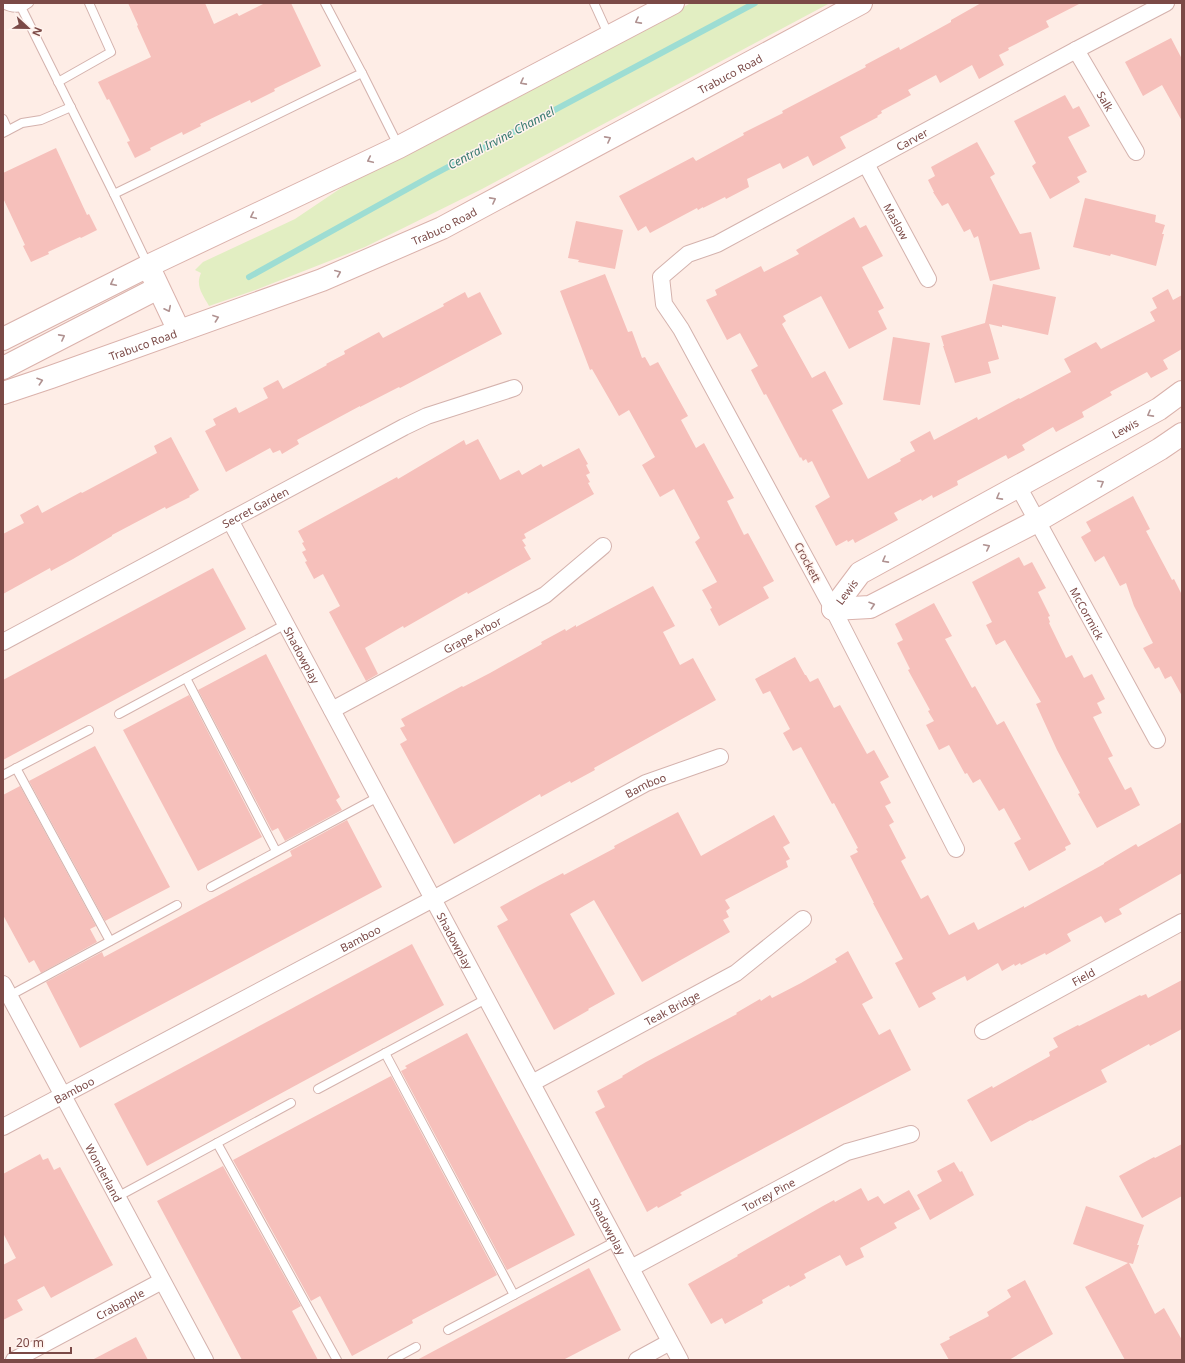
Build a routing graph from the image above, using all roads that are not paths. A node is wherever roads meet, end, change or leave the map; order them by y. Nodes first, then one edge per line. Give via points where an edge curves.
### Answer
1 (29, 3) edge
2 (89, 3) edge
3 (325, 3) edge
4 (594, 3) edge
5 (673, 3) edge
6 (861, 3) edge
7 (1166, 3) edge
8 (3, 4) edge
9 (21, 7) junction
10 (609, 37) junction
11 (1076, 50) junction
12 (362, 73) junction
13 (58, 82) junction
14 (71, 107) junction
15 (3, 119) edge
16 (5, 131) edge
17 (399, 147) junction
18 (1136, 152) dead end
19 (866, 164) junction
20 (114, 194) junction
21 (148, 266) junction
22 (661, 277) joint
23 (928, 279) dead end
24 (158, 288) junction
25 (179, 331) junction
26 (3, 339) edge
27 (3, 368) edge
28 (514, 388) dead end
29 (1182, 392) edge
30 (3, 393) edge
31 (1182, 434) edge
32 (1018, 486) junction
33 (230, 520) junction
34 (1037, 521) junction
35 (603, 546) dead end
36 (833, 608) junction
37 (286, 624) junction
38 (3, 642) edge
39 (186, 678) junction
40 (332, 710) junction
41 (119, 714) dead end
42 (89, 730) dead end
43 (1156, 740) dead end
44 (720, 757) dead end
45 (16, 768) junction
46 (3, 775) edge
47 (378, 796) junction
48 (956, 849) dead end
49 (276, 851) junction
50 (211, 887) dead end
51 (433, 899) junction
52 (177, 905) dead end
53 (803, 919) dead end
54 (1182, 922) edge
55 (110, 942) junction
56 (6, 990) edge
57 (486, 999) junction
58 (983, 1031) dead end
59 (385, 1053) junction
60 (532, 1083) junction
61 (318, 1089) dead end
62 (63, 1095) junction
63 (291, 1103) dead end
64 (3, 1127) edge
65 (911, 1134) dead end
66 (217, 1143) junction
67 (117, 1197) junction
68 (616, 1241) junction
69 (631, 1268) junction
70 (162, 1281) junction
71 (514, 1295) junction
72 (448, 1330) dead end
73 (670, 1342) junction
74 (416, 1347) dead end
75 (14, 1360) edge
76 (205, 1360) edge
77 (337, 1360) edge
78 (392, 1360) edge
79 (637, 1360) edge
80 (680, 1360) edge

1 - 9 lane
2 - 13 lane via 111,52
3 - 12 lane
4 - 10 lane
5 -> 10 main road
25 -> 6 main road, Trabuco Road via 322,280 442,228
7 - 11 street, Carver
8 - 9 lane
9 - 13 lane
10 -> 17 main road
11 - 18 street, Salk
11 - 19 street, Carver
12 - 17 lane
12 - 20 lane
13 - 14 lane
14 - 16 lane
14 - 20 lane
15 - 16 lane
17 -> 21 main road
19 - 22 street, Carver via 717,244 688,254
19 - 23 street, Maslow
20 - 21 lane
21 - 24 main road
21 -> 26 main road
22 - 36 street, Crockett via 664,304 682,329
24 -> 25 main road
27 -> 24 main road
30 -> 25 main road, Trabuco Road
28 - 33 street, Secret Garden via 427,416
29 -> 32 main road, Lewis via 1159,408
34 -> 31 main road, Lewis
32 - 34 street, McCormick
32 -> 36 main road, Lewis via 860,574
33 - 37 street, Shadowplay
33 - 38 street, Secret Garden
36 -> 34 main road, Lewis via 870,607
34 - 43 street, McCormick
35 - 40 street, Grape Arbor via 545,595
36 - 48 street, Crockett
37 - 39 lane
37 - 40 street, Shadowplay
39 - 41 lane
39 - 49 lane
40 - 47 street, Shadowplay
42 - 45 lane
44 - 51 street, Bamboo via 646,783
45 - 46 lane
45 - 55 lane
47 - 49 lane
47 - 51 street, Shadowplay
49 - 50 lane
51 - 57 street, Shadowplay
51 - 62 street, Bamboo
52 - 55 lane
53 - 60 street, Teak Bridge via 736,973
54 - 58 street, Field
55 - 56 lane
56 - 62 street, Wonderland
57 - 59 lane
57 - 60 street, Shadowplay
59 - 61 lane
59 - 71 lane
60 - 68 street, Shadowplay
62 - 64 street, Bamboo
62 - 67 street, Wonderland
63 - 66 lane
65 - 69 street, Torrey Pine via 847,1152
66 - 67 lane
66 - 77 lane
67 - 70 street, Wonderland
68 - 69 street, Shadowplay
68 - 71 lane
69 - 73 street, Shadowplay
70 - 75 street, Crabapple
70 - 76 street, Wonderland
71 - 72 lane
73 - 79 street
73 - 80 street, Shadowplay
74 - 78 lane

